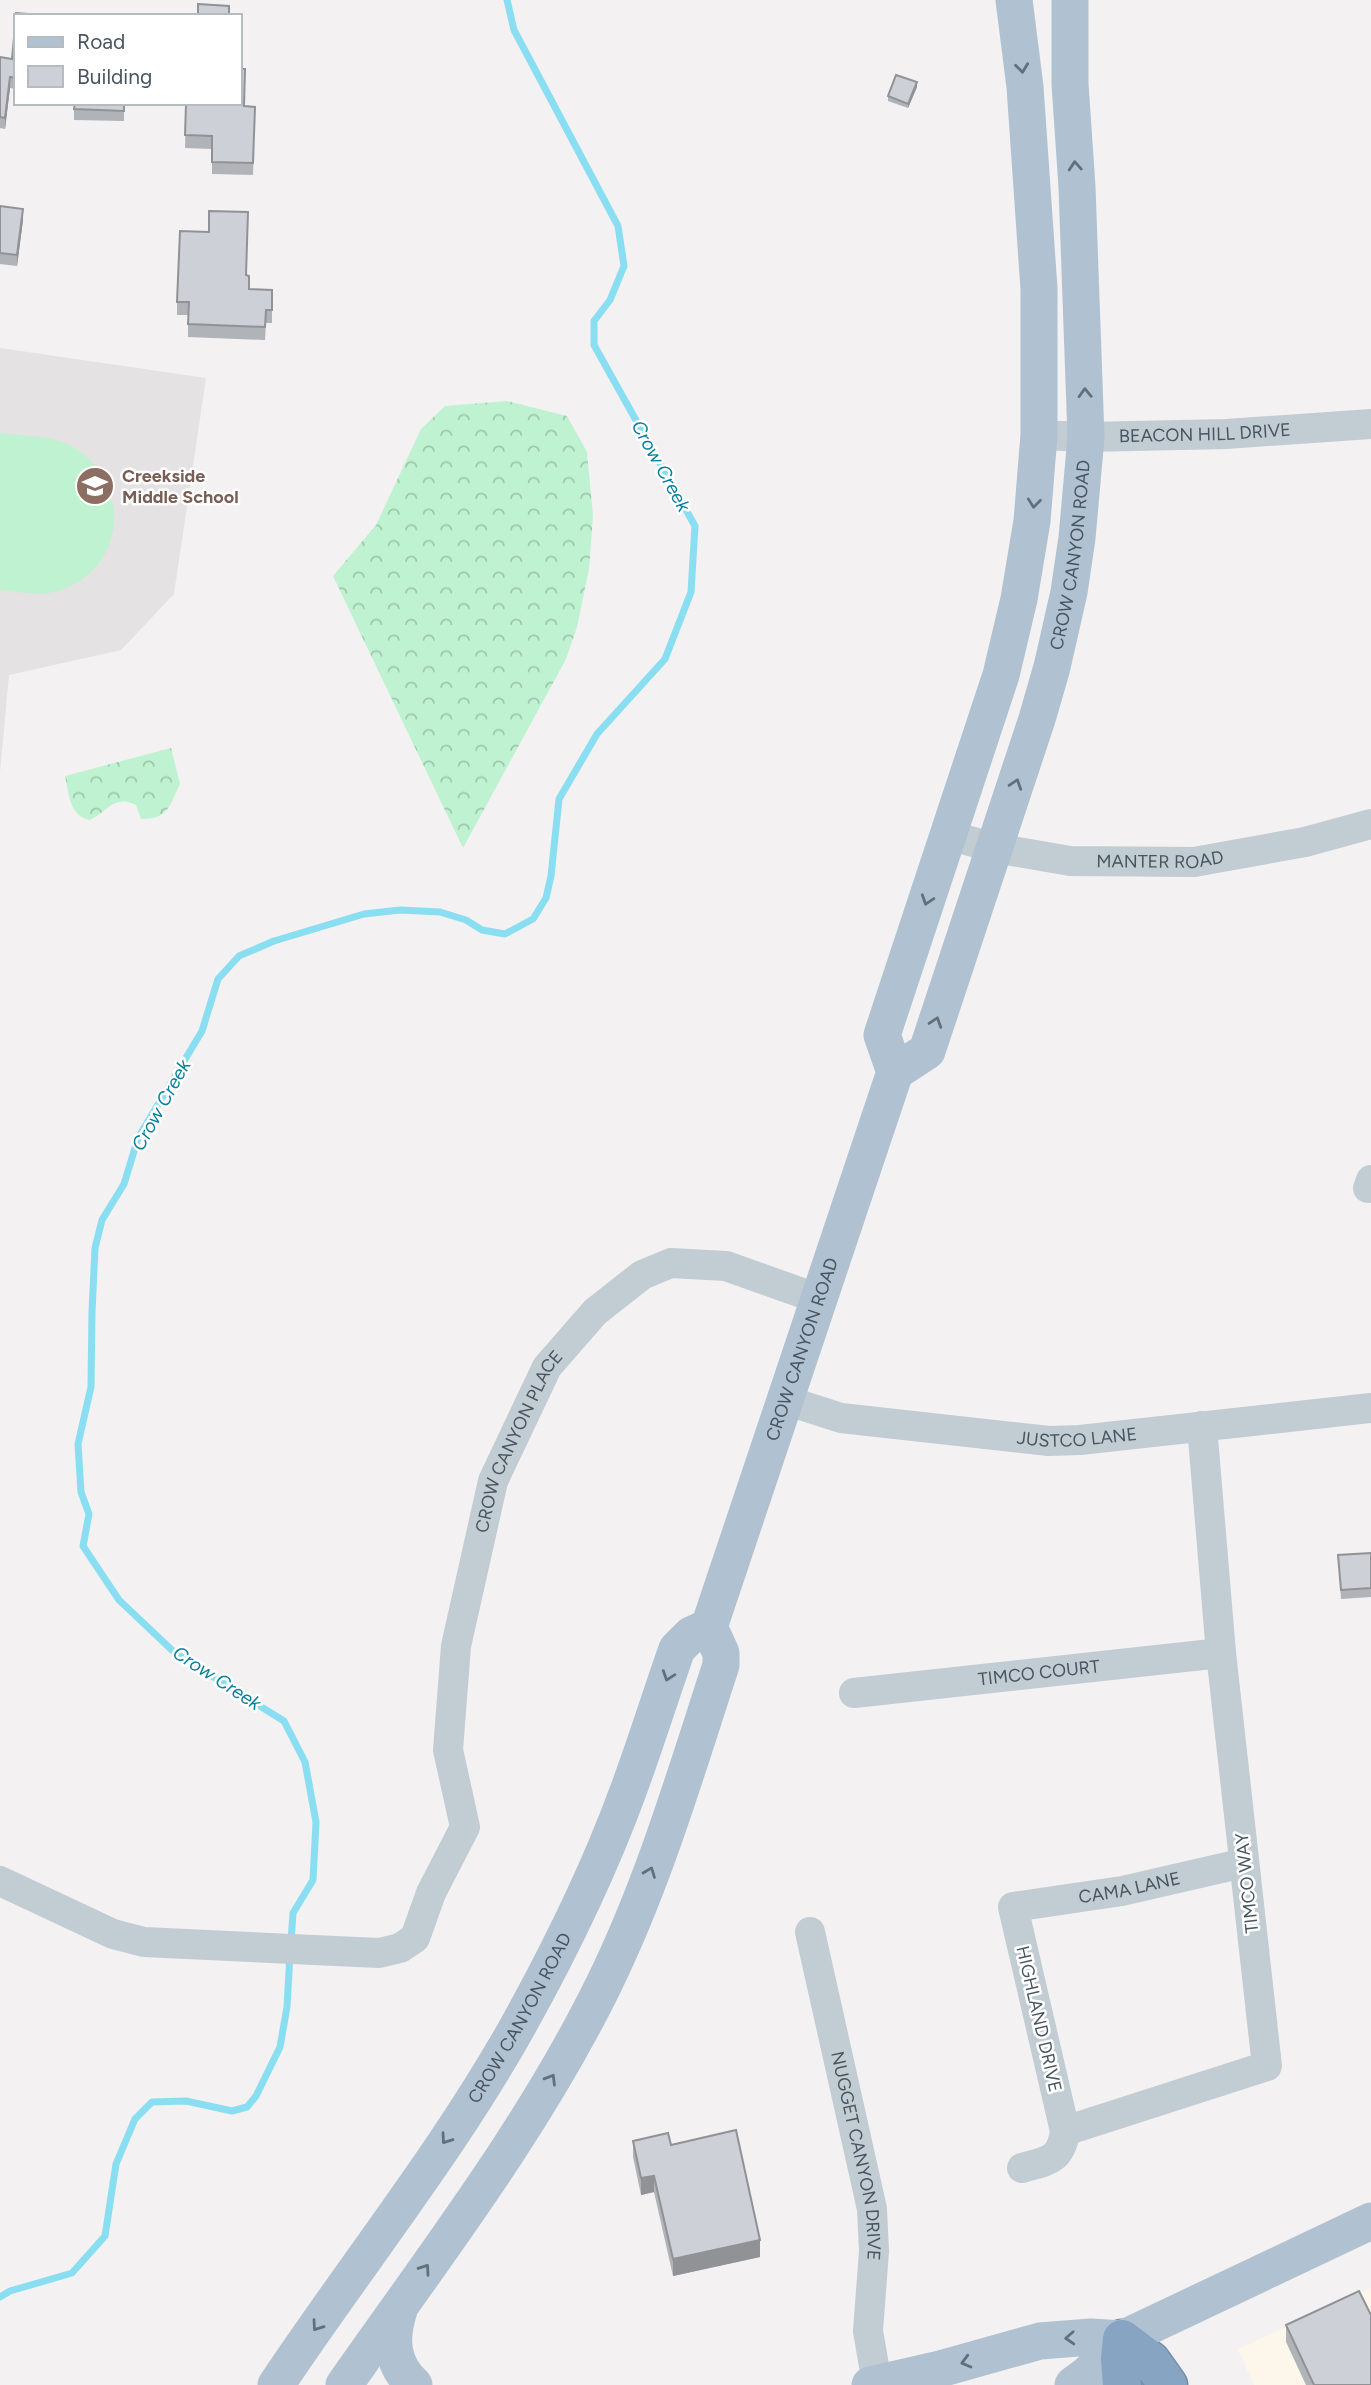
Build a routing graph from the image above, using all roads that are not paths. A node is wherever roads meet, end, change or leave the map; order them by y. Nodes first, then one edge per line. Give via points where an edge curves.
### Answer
1 (1014, 0) edge
2 (1070, 0) edge
3 (1371, 424) edge
4 (1039, 435) junction
5 (1086, 437) junction
6 (1371, 824) edge
7 (948, 835) junction
8 (995, 848) junction
9 (895, 1072) junction
10 (819, 1299) junction
11 (785, 1400) junction
12 (1371, 1408) edge
13 (1202, 1426) junction
14 (709, 1627) junction
15 (1221, 1653) junction
16 (854, 1693) dead end
17 (1244, 1863) junction
18 (0, 1881) edge
19 (1013, 1907) joint
20 (810, 1933) dead end
21 (1065, 2131) junction
22 (1022, 2168) dead end
23 (1371, 2221) edge
24 (401, 2304) junction
25 (1122, 2339) junction
26 (874, 2384) edge
27 (276, 2385) edge
28 (344, 2385) edge
29 (414, 2385) edge
30 (1073, 2385) edge
31 (1122, 2385) edge
32 (1168, 2385) edge

1 -> 4 main road via 1039,289
5 -> 2 main road, CROW CANYON ROAD
3 - 5 street, BEACON HILL DRIVE
4 - 5 street, BEACON HILL DRIVE
4 -> 7 main road via 1032,520 1014,624
8 -> 5 main road, CROW CANYON ROAD via 1058,642 1077,538
6 - 8 street, MANTER ROAD via 1305,842 1194,862 1070,861
7 - 8 street, MANTER ROAD
7 -> 9 main road via 882,1035
9 -> 8 main road, CROW CANYON ROAD via 927,1051
9 - 10 main road, CROW CANYON ROAD
10 - 11 main road, CROW CANYON ROAD
10 - 18 street, CROW CANYON PLACE via 726,1266 671,1263 642,1275 595,1312 547,1367 493,1481 456,1646 448,1750 465,1827 431,1892 415,1938 379,1953 163,1944 127,1939 98,1928
11 - 13 street, JUSTCO LANE via 841,1418 1020,1440 1064,1441
11 - 14 main road, CROW CANYON ROAD
12 - 13 street, JUSTCO LANE
13 - 15 street, TIMCO WAY
24 -> 14 main road via 525,2123 610,1970 657,1854 721,1665 721,1653
14 -> 27 main road, CROW CANYON ROAD via 691,1635 677,1649 606,1847 517,2027 454,2128
15 - 16 street, TIMCO COURT
15 - 17 street, TIMCO WAY
17 - 19 street, CAMA LANE via 1122,1891
17 - 21 street, TIMCO WAY via 1267,2066
19 - 21 street, HIGHLAND DRIVE
20 - 26 street, NUGGET CANYON DRIVE via 872,2209 868,2331
21 - 22 street via 1053,2158
23 - 25 main road
24 - 28 main road
24 - 29 main road via 393,2332 395,2357
25 -> 26 main road via 1040,2341
25 - 30 main road
25 - 31 highway
25 - 32 highway via 1151,2361

